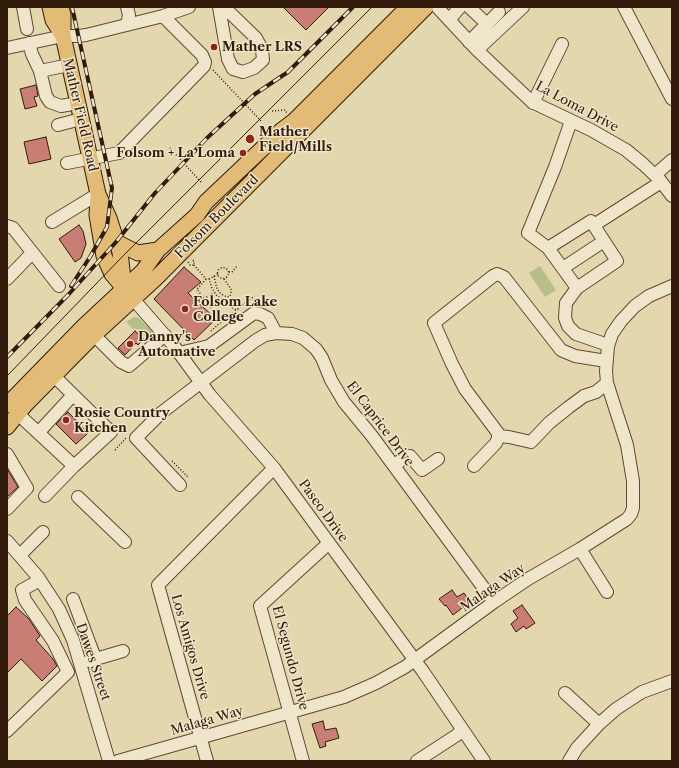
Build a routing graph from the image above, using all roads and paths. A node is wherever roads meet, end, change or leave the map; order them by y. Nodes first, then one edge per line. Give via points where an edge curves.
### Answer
1 (22, 7) edge
2 (50, 7) edge
3 (61, 7) edge
4 (127, 7) edge
5 (189, 7) edge
6 (219, 7) edge
7 (224, 7) edge
8 (408, 7) edge
9 (426, 7) edge
10 (437, 7) edge
11 (460, 7) edge
12 (469, 7) edge
13 (524, 7) edge
14 (624, 7) edge
15 (499, 12) dead end
16 (163, 16) junction
17 (449, 20) junction
18 (487, 24) junction
19 (127, 25) junction
20 (27, 29) dead end
21 (63, 36) junction
22 (29, 43) junction
23 (562, 44) dead end
24 (473, 46) junction
25 (7, 48) edge
26 (205, 62) junction
27 (69, 65) junction
28 (40, 71) junction
29 (672, 99) edge
30 (78, 103) junction
31 (532, 103) junction
32 (272, 111) dead end
33 (288, 115) dead end
34 (81, 119) junction
35 (262, 121) dead end
36 (571, 121) junction
37 (58, 125) dead end
38 (170, 148) dead end
39 (91, 158) junction
40 (672, 160) edge
41 (67, 163) dead end
42 (658, 179) junction
43 (201, 182) dead end
44 (98, 194) junction
45 (672, 196) edge
46 (52, 222) dead end
47 (594, 225) junction
48 (7, 226) edge
49 (604, 241) junction
50 (116, 242) junction
51 (548, 248) junction
52 (158, 250) junction
53 (32, 253) junction
54 (189, 258) dead end
55 (187, 260) dead end
56 (194, 265) junction
57 (237, 266) dead end
58 (563, 268) junction
59 (229, 272) junction
60 (218, 274) junction
61 (214, 276) junction
62 (7, 279) edge
63 (208, 279) junction
64 (224, 279) junction
65 (59, 286) dead end
66 (672, 286) edge
67 (577, 288) junction
68 (214, 292) junction
69 (129, 293) junction
70 (230, 296) junction
71 (253, 297) dead end
72 (204, 299) junction
73 (233, 301) junction
74 (239, 308) junction
75 (221, 322) junction
76 (276, 333) junction
77 (94, 335) junction
78 (165, 335) junction
79 (206, 341) junction
80 (608, 345) junction
81 (179, 353) junction
82 (606, 361) junction
83 (54, 376) junction
84 (201, 383) junction
85 (607, 383) junction
86 (73, 395) junction
87 (13, 409) edge
88 (7, 427) edge
89 (39, 432) junction
90 (498, 436) junction
91 (7, 454) edge
92 (438, 459) dead end
93 (74, 466) junction
94 (394, 466) junction
95 (474, 466) dead end
96 (274, 468) junction
97 (180, 485) dead end
98 (45, 496) dead end
99 (78, 497) dead end
100 (7, 509) edge
101 (43, 532) dead end
102 (7, 541) edge
103 (125, 542) dead end
104 (328, 543) junction
105 (580, 549) junction
106 (20, 555) junction
107 (40, 580) junction
108 (607, 592) dead end
109 (73, 599) dead end
110 (494, 602) junction
111 (79, 616) junction
112 (65, 622) junction
113 (123, 651) dead end
114 (95, 658) junction
115 (414, 660) junction
116 (81, 664) junction
117 (68, 672) junction
118 (672, 681) edge
119 (565, 693) dead end
120 (290, 712) junction
121 (599, 724) junction
122 (462, 729) junction
123 (7, 732) edge
124 (201, 738) junction
125 (109, 761) edge
126 (118, 761) edge
127 (207, 761) edge
128 (303, 761) edge
129 (417, 761) edge
130 (484, 761) edge
131 (569, 761) edge

1 - 20 street
2 - 21 main road, Mather Field Road via 53,20
3 - 21 main road, Mather Field Road
4 - 19 street
5 - 16 street
6 - 7 street via 228,59 233,69 243,72 254,68 263,60 262,49 256,38
8 - 52 main road, Folsom Boulevard via 294,121 222,186 197,214
9 - 69 main road, Folsom Boulevard via 155,279
10 - 17 street, La Loma Drive
11 - 17 street
12 - 18 street
13 - 24 street
14 - 29 street
15 - 18 street
16 - 19 street
16 - 26 street via 202,55
17 - 24 street, La Loma Drive
18 - 24 street
19 - 21 street via 79,36
21 - 22 street
21 - 27 main road, Mather Field Road
22 - 25 street
22 - 28 street
23 - 31 street
24 - 31 street, La Loma Drive
26 - 35 path
26 - 39 street via 204,66 119,153
27 - 28 street
27 - 30 main road, Mather Field Road
28 - 30 street via 50,102 61,106
30 - 34 main road, Mather Field Road
31 - 36 street, La Loma Drive
32 - 33 path via 285,110
34 - 37 street
34 - 39 main road, Mather Field Road
36 - 42 street, La Loma Drive via 626,150
36 - 51 street via 528,233
38 - 43 path
39 - 41 street
39 - 44 main road, Mather Field Road
40 - 42 street
42 - 45 street, La Loma Drive
42 - 47 street
44 - 46 street
44 - 50 main road, Mather Field Road
44 - 69 main road, Mather Field Road via 97,215 104,256 112,274
47 - 49 street
47 - 51 street via 591,221
48 - 53 street via 13,228
49 - 58 street
49 - 67 street via 617,261
50 - 52 main road via 138,253
50 - 69 main road, Mather Field Road
51 - 58 street
52 - 69 main road, Folsom Boulevard
53 - 62 street
53 - 65 street
54 - 56 path via 194,261
55 - 56 path via 190,265
56 - 63 path
57 - 59 path
58 - 67 street
59 - 60 path via 222,268
59 - 64 path
60 - 61 path
60 - 64 path
61 - 63 path
61 - 70 path via 221,294
63 - 68 path
63 - 72 path via 197,289
64 - 70 path via 231,289
66 - 80 street, Malaga Way via 649,296 635,306 614,330
67 - 80 street via 566,303 565,318 568,326 576,334
68 - 72 path
68 - 73 path via 222,299
69 - 77 main road, Folsom Boulevard
69 - 78 street, Paseo Drive
69 - 87 main road, Folsom Boulevard via 84,326
70 - 73 path
71 - 74 path
72 - 75 path
73 - 74 path via 233,307
73 - 74 path via 239,301
74 - 75 path
75 - 79 path
76 - 79 street via 268,318 254,313 209,346
76 - 84 street, El Caprice Drive via 254,340
76 - 94 street, El Caprice Drive via 298,336 316,349 336,391
77 - 78 street via 121,362 129,366
77 - 83 main road, Folsom Boulevard
78 - 81 street, Paseo Drive
79 - 81 street
80 - 82 street, Malaga Way
81 - 84 street, Paseo Drive
82 - 85 street, Malaga Way
82 - 90 street via 575,356 561,350 504,277 497,274 493,276 434,323 466,389 497,430
83 - 86 street
83 - 87 main road, Folsom Boulevard
84 - 96 street, Paseo Drive
84 - 97 street, El Caprice Drive via 161,413 136,438
85 - 90 street via 569,407 531,442
85 - 105 street, Malaga Way via 627,445 633,481 633,508 627,519
86 - 89 street
86 - 93 street via 111,432
87 - 88 main road, Folsom Boulevard
87 - 89 street
89 - 93 street
90 - 95 street via 496,443
91 - 100 street via 27,488
92 - 94 street via 422,470 410,456
93 - 98 street
94 - 110 street, El Caprice Drive
96 - 104 street, Paseo Drive
96 - 124 street, Los Amigos Drive via 158,585
99 - 103 street
101 - 106 street
102 - 106 street, Dawes Street
104 - 115 street, Paseo Drive
104 - 120 street, El Segundo Drive via 260,606
105 - 108 street
105 - 110 street, Malaga Way
106 - 107 street, Dawes Street
107 - 112 street, Dawes Street
107 - 117 street via 22,590 25,600 53,641
109 - 111 street
110 - 115 street, Malaga Way
111 - 112 street
111 - 114 street
112 - 116 street, Dawes Street
113 - 114 street
114 - 116 street
115 - 120 street, Malaga Way via 376,683 344,697
115 - 122 street, Paseo Drive
116 - 117 street
116 - 125 street, Dawes Street
117 - 123 street
118 - 121 street via 642,692
119 - 121 street
120 - 124 street, Malaga Way
120 - 128 street, El Segundo Drive
121 - 131 street
122 - 129 street
122 - 130 street, Paseo Drive
124 - 126 street, Malaga Way
124 - 127 street, Los Amigos Drive

